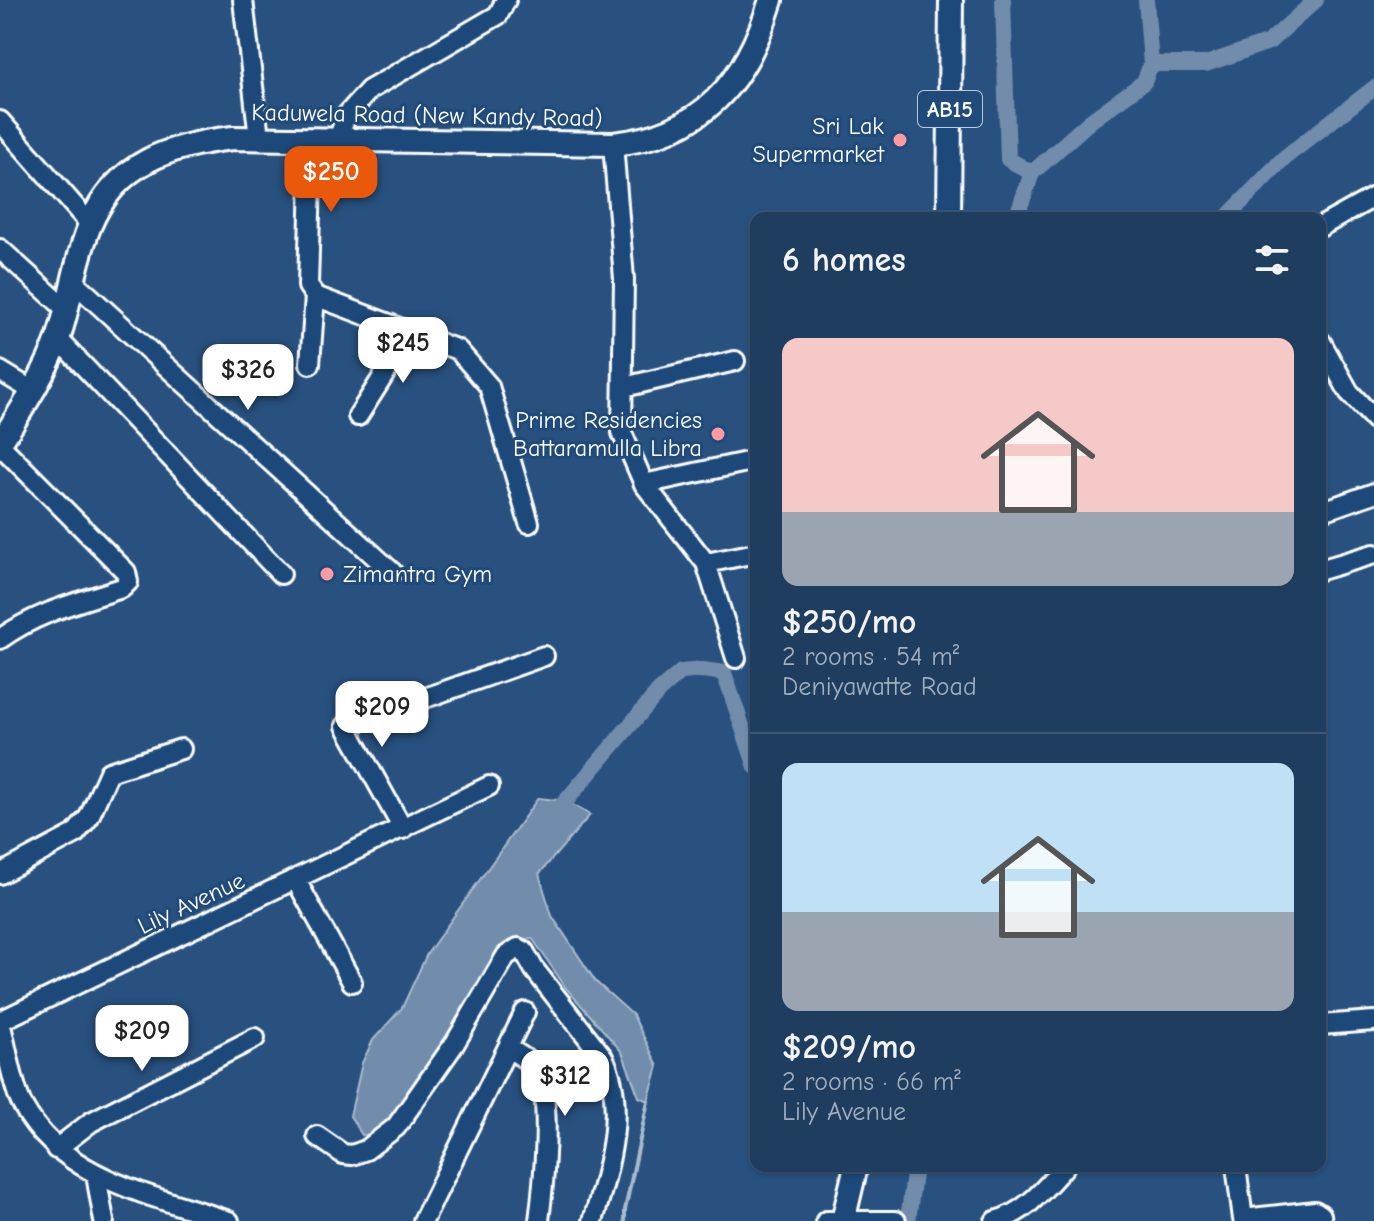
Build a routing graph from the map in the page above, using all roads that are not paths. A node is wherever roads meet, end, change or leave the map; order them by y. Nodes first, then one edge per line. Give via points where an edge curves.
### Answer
1 (243, 0) edge
2 (506, 0) edge
3 (771, 0) edge
4 (951, 0) edge
5 (0, 121) edge
6 (259, 138) junction
7 (312, 140) junction
8 (338, 140) junction
9 (613, 144) junction
10 (1374, 197) edge
11 (949, 212) edge
12 (90, 224) junction
13 (1326, 224) edge
14 (0, 249) edge
15 (75, 283) junction
16 (315, 296) junction
17 (67, 310) junction
18 (412, 331) junction
19 (58, 339) junction
20 (735, 361) dead end
21 (310, 364) dead end
22 (0, 371) edge
23 (1328, 372) edge
24 (624, 387) junction
25 (33, 391) junction
26 (358, 416) dead end
27 (1374, 419) edge
28 (0, 444) edge
29 (750, 461) edge
30 (644, 484) junction
31 (1374, 493) edge
32 (1326, 510) edge
33 (529, 523) dead end
34 (750, 554) edge
35 (1374, 554) edge
36 (706, 563) junction
37 (1326, 568) edge
38 (392, 572) dead end
39 (281, 574) dead end
40 (0, 639) edge
41 (544, 656) dead end
42 (736, 658) dead end
43 (181, 749) dead end
44 (489, 786) dead end
45 (403, 829) junction
46 (0, 874) edge
47 (296, 880) junction
48 (352, 982) dead end
49 (525, 1012) dead end
50 (1374, 1021) edge
51 (0, 1022) edge
52 (1326, 1025) edge
53 (255, 1038) dead end
54 (508, 1048) junction
55 (317, 1136) dead end
56 (56, 1149) junction
57 (855, 1172) edge
58 (1060, 1172) edge
59 (1237, 1172) edge
60 (96, 1175) junction
61 (1006, 1220) edge
62 (104, 1221) edge
63 (229, 1221) edge
64 (423, 1221) edge
65 (539, 1221) edge
66 (593, 1221) edge
67 (826, 1221) edge
68 (843, 1221) edge
69 (893, 1221) edge
70 (1322, 1221) edge

1 - 6 street
2 - 8 street via 498,15 369,90 346,116
3 - 9 main road, Kaduwela Road (New Kandy Road) via 743,64 708,108 656,138
4 - 11 main road, AB15
5 - 12 street
6 - 7 main road, Kaduwela Road (New Kandy Road)
6 - 12 main road, Kaduwela Road (New Kandy Road) via 210,141 148,159 120,181
7 - 8 main road, Kaduwela Road (New Kandy Road)
7 - 16 street via 308,286
8 - 9 main road, Kaduwela Road (New Kandy Road)
9 - 24 street via 624,279
10 - 13 street
12 - 15 main road, Kaduwela Road (New Kandy Road)
14 - 17 street
15 - 17 main road, Kaduwela Road (New Kandy Road)
15 - 38 street
16 - 18 street
16 - 21 street
17 - 19 main road, Kaduwela Road (New Kandy Road)
18 - 26 street
18 - 33 street via 458,350 489,386
19 - 25 main road, Kaduwela Road (New Kandy Road)
19 - 39 street
20 - 24 street
22 - 25 street
23 - 27 street
24 - 30 street via 622,433
25 - 28 main road, Kaduwela Road (New Kandy Road)
28 - 40 street via 126,572 128,582 32,618
29 - 30 street
30 - 36 street
31 - 32 street
34 - 36 street
35 - 37 street
36 - 42 street
41 - 45 street via 346,726
43 - 46 street via 109,772 89,817 75,834
44 - 45 street, Lily Avenue
45 - 47 street, Lily Avenue
47 - 48 street
47 - 51 street, Lily Avenue
49 - 54 street
50 - 52 street
51 - 56 street via 22,1105
53 - 56 street via 91,1122
54 - 64 street
54 - 65 street via 539,1073 544,1100
55 - 66 street via 352,1155 396,1127 455,1043 506,956 518,948 603,1057 616,1091 609,1164
56 - 60 street
57 - 68 main road
58 - 61 street via 1033,1202
59 - 70 street via 1243,1219 1315,1211
60 - 62 street
60 - 63 street
67 - 68 street
68 - 69 street

